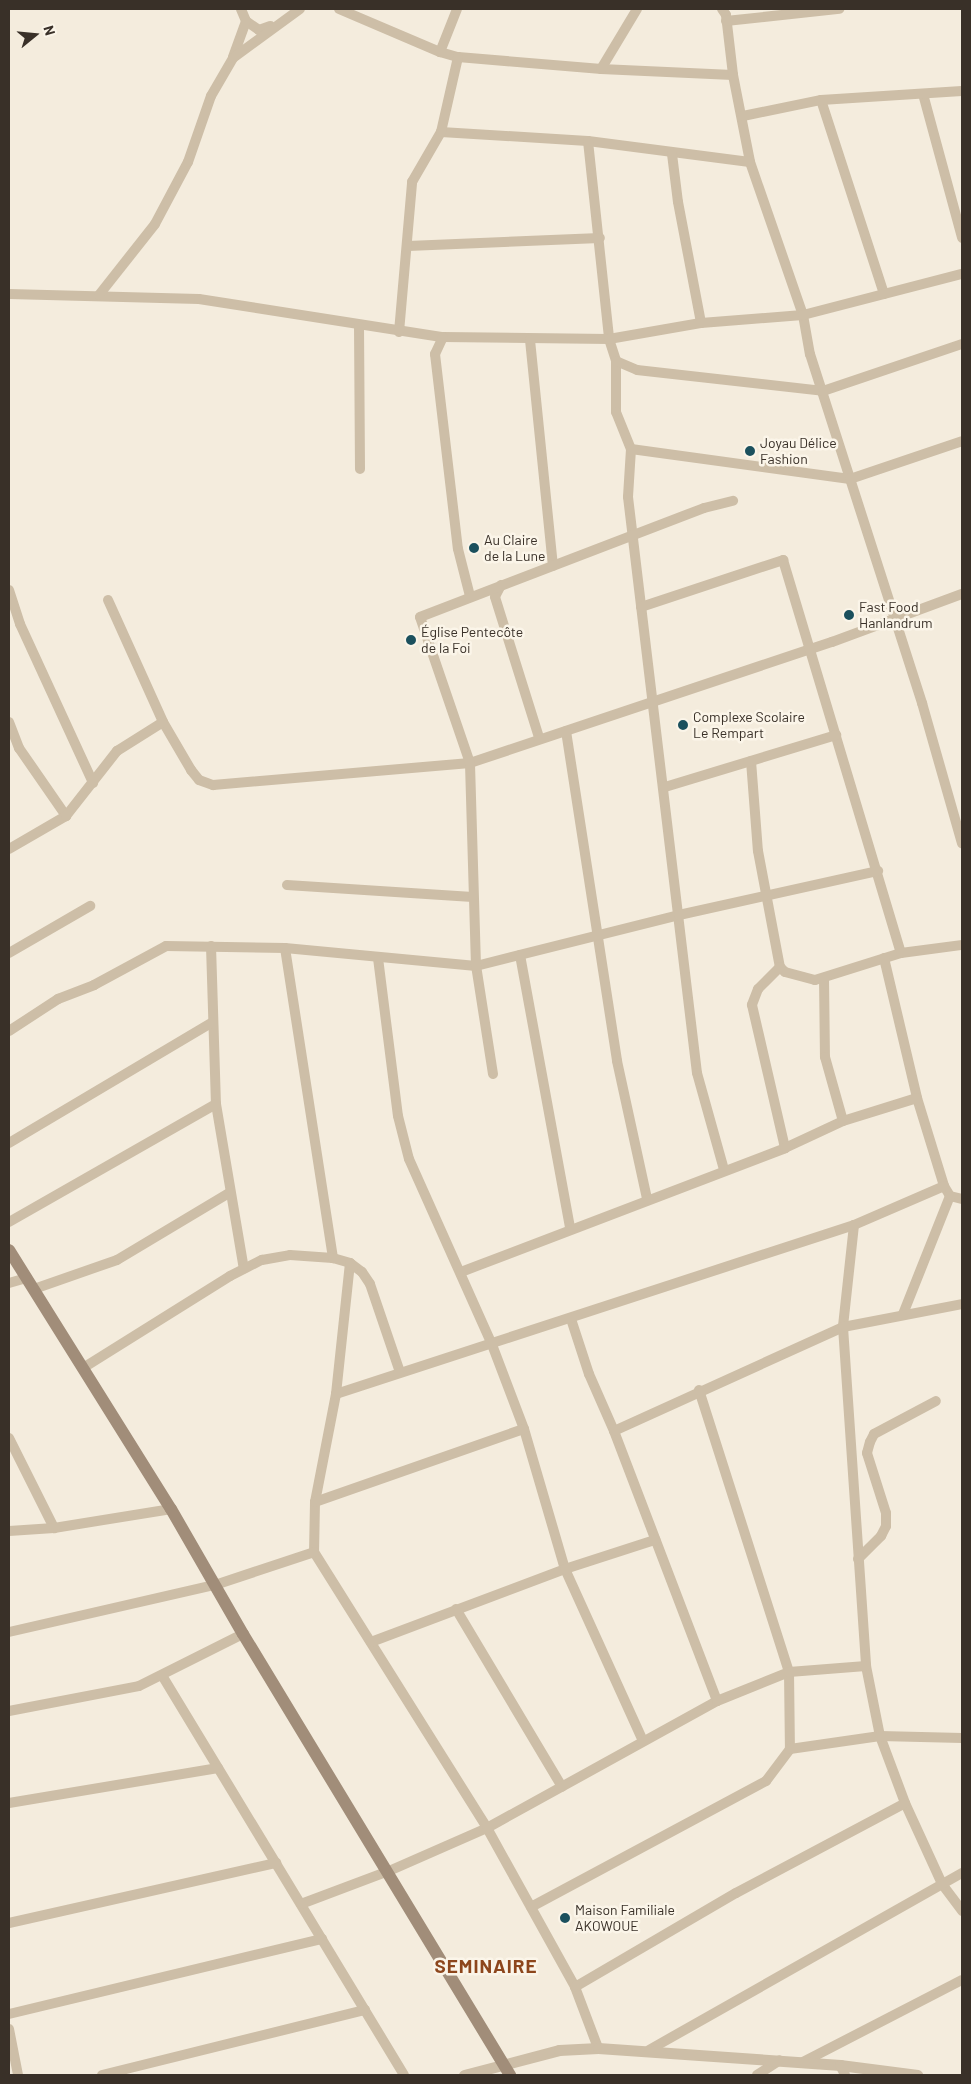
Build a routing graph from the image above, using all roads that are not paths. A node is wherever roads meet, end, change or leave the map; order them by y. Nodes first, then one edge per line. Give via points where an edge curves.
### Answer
1 (241, 9) edge
2 (300, 9) edge
3 (339, 9) edge
4 (457, 9) edge
5 (638, 9) edge
6 (722, 9) edge
7 (839, 9) edge
8 (246, 21) junction
9 (726, 21) junction
10 (275, 24) junction
11 (440, 52) junction
12 (458, 57) junction
13 (233, 58) junction
14 (601, 69) junction
15 (733, 74) junction
16 (962, 91) edge
17 (923, 94) junction
18 (821, 100) junction
19 (743, 116) junction
20 (441, 132) junction
21 (588, 141) junction
22 (672, 154) junction
23 (750, 162) junction
24 (600, 238) junction
25 (962, 238) edge
26 (408, 246) junction
27 (962, 274) edge
28 (9, 294) edge
29 (884, 294) junction
30 (100, 295) junction
31 (803, 315) junction
32 (701, 323) junction
33 (359, 326) junction
34 (398, 332) junction
35 (442, 337) junction
36 (609, 339) junction
37 (530, 340) junction
38 (962, 344) edge
39 (616, 361) junction
40 (823, 391) junction
41 (962, 441) edge
42 (631, 449) junction
43 (360, 469) dead end
44 (850, 479) junction
45 (733, 501) dead end
46 (632, 538) junction
47 (553, 566) junction
48 (501, 585) junction
49 (9, 590) edge
50 (962, 594) edge
51 (470, 596) junction
52 (108, 600) dead end
53 (641, 607) junction
54 (892, 618) junction
55 (812, 648) junction
56 (651, 702) junction
57 (9, 722) edge
58 (163, 722) junction
59 (566, 731) junction
60 (836, 735) junction
61 (539, 737) junction
62 (752, 761) junction
63 (470, 763) junction
64 (93, 783) junction
65 (665, 787) junction
66 (66, 816) junction
67 (962, 843) edge
68 (9, 849) edge
69 (878, 871) junction
70 (287, 885) dead end
71 (473, 897) junction
72 (766, 897) junction
73 (90, 906) dead end
74 (679, 915) junction
75 (595, 937) junction
76 (962, 945) edge
77 (210, 946) junction
78 (285, 948) junction
79 (9, 953) edge
80 (900, 953) junction
81 (520, 955) junction
82 (378, 958) junction
83 (884, 958) junction
84 (476, 966) junction
85 (780, 967) junction
86 (824, 978) junction
87 (213, 1022) junction
88 (9, 1031) edge
89 (493, 1074) dead end
90 (917, 1098) junction
91 (216, 1104) junction
92 (843, 1121) junction
93 (9, 1143) edge
94 (785, 1148) junction
95 (724, 1170) junction
96 (944, 1186) junction
97 (229, 1194) junction
98 (950, 1196) junction
99 (647, 1199) junction
100 (962, 1199) edge
101 (9, 1222) edge
102 (854, 1225) junction
103 (570, 1228) junction
104 (9, 1250) edge
105 (332, 1258) junction
106 (350, 1263) junction
107 (244, 1269) junction
108 (461, 1272) junction
109 (27, 1278) junction
110 (9, 1283) edge
111 (34, 1289) junction
112 (962, 1304) edge
113 (903, 1314) junction
114 (571, 1319) junction
115 (843, 1326) junction
116 (491, 1342) junction
117 (83, 1368) junction
118 (400, 1372) junction
119 (699, 1390) junction
120 (336, 1394) junction
121 (936, 1401) dead end
122 (524, 1429) junction
123 (614, 1431) junction
124 (9, 1438) edge
125 (315, 1502) junction
126 (171, 1509) junction
127 (54, 1528) junction
128 (9, 1531) edge
129 (655, 1540) junction
130 (314, 1552) junction
131 (858, 1559) junction
132 (565, 1569) junction
133 (214, 1585) junction
134 (456, 1610) junction
135 (9, 1632) edge
136 (243, 1634) junction
137 (371, 1642) junction
138 (866, 1666) junction
139 (789, 1672) junction
140 (163, 1677) junction
141 (717, 1701) junction
142 (9, 1711) edge
143 (880, 1736) junction
144 (962, 1738) edge
145 (643, 1741) junction
146 (790, 1749) junction
147 (218, 1768) junction
148 (562, 1787) junction
149 (9, 1803) edge
150 (905, 1804) junction
151 (486, 1828) junction
152 (276, 1863) junction
153 (389, 1871) junction
154 (962, 1873) edge
155 (942, 1884) junction
156 (301, 1904) junction
157 (531, 1907) junction
158 (962, 1911) edge
159 (9, 1923) edge
160 (322, 1939) junction
161 (962, 1980) edge
162 (575, 1987) junction
163 (365, 2010) junction
164 (9, 2014) edge
165 (9, 2029) edge
166 (598, 2048) junction
167 (649, 2050) junction
168 (780, 2060) junction
169 (803, 2062) junction
170 (504, 2063) junction
171 (843, 2070) edge
172 (18, 2075) edge
173 (102, 2075) edge
174 (404, 2075) edge
175 (464, 2075) edge
176 (510, 2075) edge
177 (757, 2075) edge
178 (917, 2075) edge

1 - 8 street
2 - 10 street via 287,21
3 - 11 street
4 - 11 street
5 - 14 street
6 - 9 street
7 - 9 street
8 - 10 street via 259,30
8 - 13 street
9 - 15 street
10 - 13 street
11 - 12 street
12 - 14 street
12 - 20 street
13 - 30 street via 211,96 188,162 155,224
14 - 15 street
15 - 19 street
16 - 17 street
17 - 18 street
17 - 25 street
18 - 19 street
18 - 29 street
19 - 23 street
20 - 21 street
20 - 26 street via 412,182
21 - 22 street
21 - 24 street
22 - 23 street
22 - 32 street
23 - 31 street
24 - 26 street
24 - 36 street
26 - 34 street
27 - 29 street
28 - 30 street
29 - 31 street
30 - 33 street via 199,299
31 - 32 street
31 - 40 street via 810,354
32 - 36 street via 642,336
33 - 34 street
33 - 43 street
34 - 35 street
35 - 37 street
35 - 51 street via 435,354 458,549
36 - 37 street
36 - 39 street
37 - 47 street
38 - 40 street
39 - 40 street via 637,370
39 - 42 street via 616,412
40 - 44 street
41 - 44 street
42 - 44 street
42 - 46 street via 628,497
44 - 54 street
45 - 46 street via 704,508
46 - 47 street
46 - 53 street
47 - 48 street
48 - 51 street
48 - 61 street via 495,597
49 - 64 street via 20,624
50 - 54 street
51 - 63 street via 426,612 420,622
52 - 58 street
53 - 55 street via 783,560
53 - 56 street
54 - 55 street
54 - 67 street via 922,703
55 - 56 street
55 - 60 street
56 - 59 street
56 - 65 street
57 - 66 street via 19,748
58 - 63 street via 195,775 205,784
58 - 64 street via 117,751
59 - 61 street
59 - 75 street
60 - 62 street
60 - 69 street
61 - 63 street
62 - 65 street
62 - 72 street via 758,851
63 - 71 street
64 - 66 street
65 - 74 street via 666,840
66 - 68 street
69 - 72 street
69 - 80 street
70 - 71 street
71 - 84 street
72 - 74 street
72 - 85 street
73 - 79 street
74 - 75 street
74 - 95 street via 696,1073
75 - 81 street
75 - 99 street via 617,1061
76 - 80 street
77 - 78 street
77 - 87 street
77 - 88 street via 180,944 155,950 94,986 58,999
78 - 82 street
78 - 105 street
80 - 83 street
81 - 84 street
81 - 103 street
82 - 84 street
82 - 108 street via 398,1116 409,1159
83 - 86 street
83 - 90 street
84 - 89 street
85 - 86 street via 785,972 815,980
85 - 94 street via 758,989 752,1005
86 - 92 street via 826,1057
87 - 91 street
87 - 93 street
90 - 92 street
90 - 96 street
91 - 97 street
91 - 101 street
92 - 94 street
94 - 95 street
95 - 99 street
96 - 98 street
96 - 102 street
97 - 107 street
97 - 111 street via 117,1260
98 - 100 street
98 - 113 street
99 - 103 street
102 - 114 street
102 - 115 street
103 - 108 street
104 - 109 main road
105 - 106 street
105 - 107 street via 278,1256
106 - 118 street via 370,1284
106 - 120 street
107 - 117 street
108 - 116 street
109 - 110 street
109 - 111 main road
111 - 117 main road
112 - 113 street
113 - 115 street
114 - 116 street
114 - 123 street via 589,1374
115 - 119 street
115 - 131 street
116 - 118 street
116 - 122 street
117 - 126 main road
118 - 120 street
119 - 123 street
119 - 139 street
120 - 125 street
121 - 131 street via 874,1434 870,1442 867,1453 886,1514 886,1526 881,1536
122 - 125 street
122 - 132 street
123 - 129 street
124 - 127 street
125 - 130 street
126 - 127 street
126 - 133 main road
127 - 128 street
129 - 132 street
129 - 141 street
130 - 133 street
130 - 137 street
131 - 138 street
132 - 134 street
132 - 145 street
133 - 135 street
133 - 136 main road
134 - 137 street
134 - 148 street
136 - 140 street
136 - 153 main road
137 - 151 street
138 - 139 street
138 - 143 street
139 - 141 street
139 - 146 street
140 - 142 street via 139,1686
140 - 147 street
141 - 145 street
143 - 144 street
143 - 146 street
143 - 150 street
145 - 148 street
146 - 157 street via 766,1781
147 - 149 street
147 - 152 street
148 - 151 street
150 - 155 street
150 - 162 street via 736,1893
151 - 153 street
151 - 157 street
152 - 156 street
152 - 159 street
153 - 156 street
153 - 170 main road
154 - 155 street
155 - 158 street
155 - 167 street
156 - 160 street
157 - 162 street
160 - 163 street
160 - 164 street
161 - 169 street
162 - 166 street
163 - 173 street
163 - 174 street
165 - 172 street
166 - 167 street
166 - 170 street via 559,2050
167 - 168 street
168 - 169 street
168 - 177 street
169 - 171 street
170 - 175 street
170 - 176 main road
171 - 178 street

